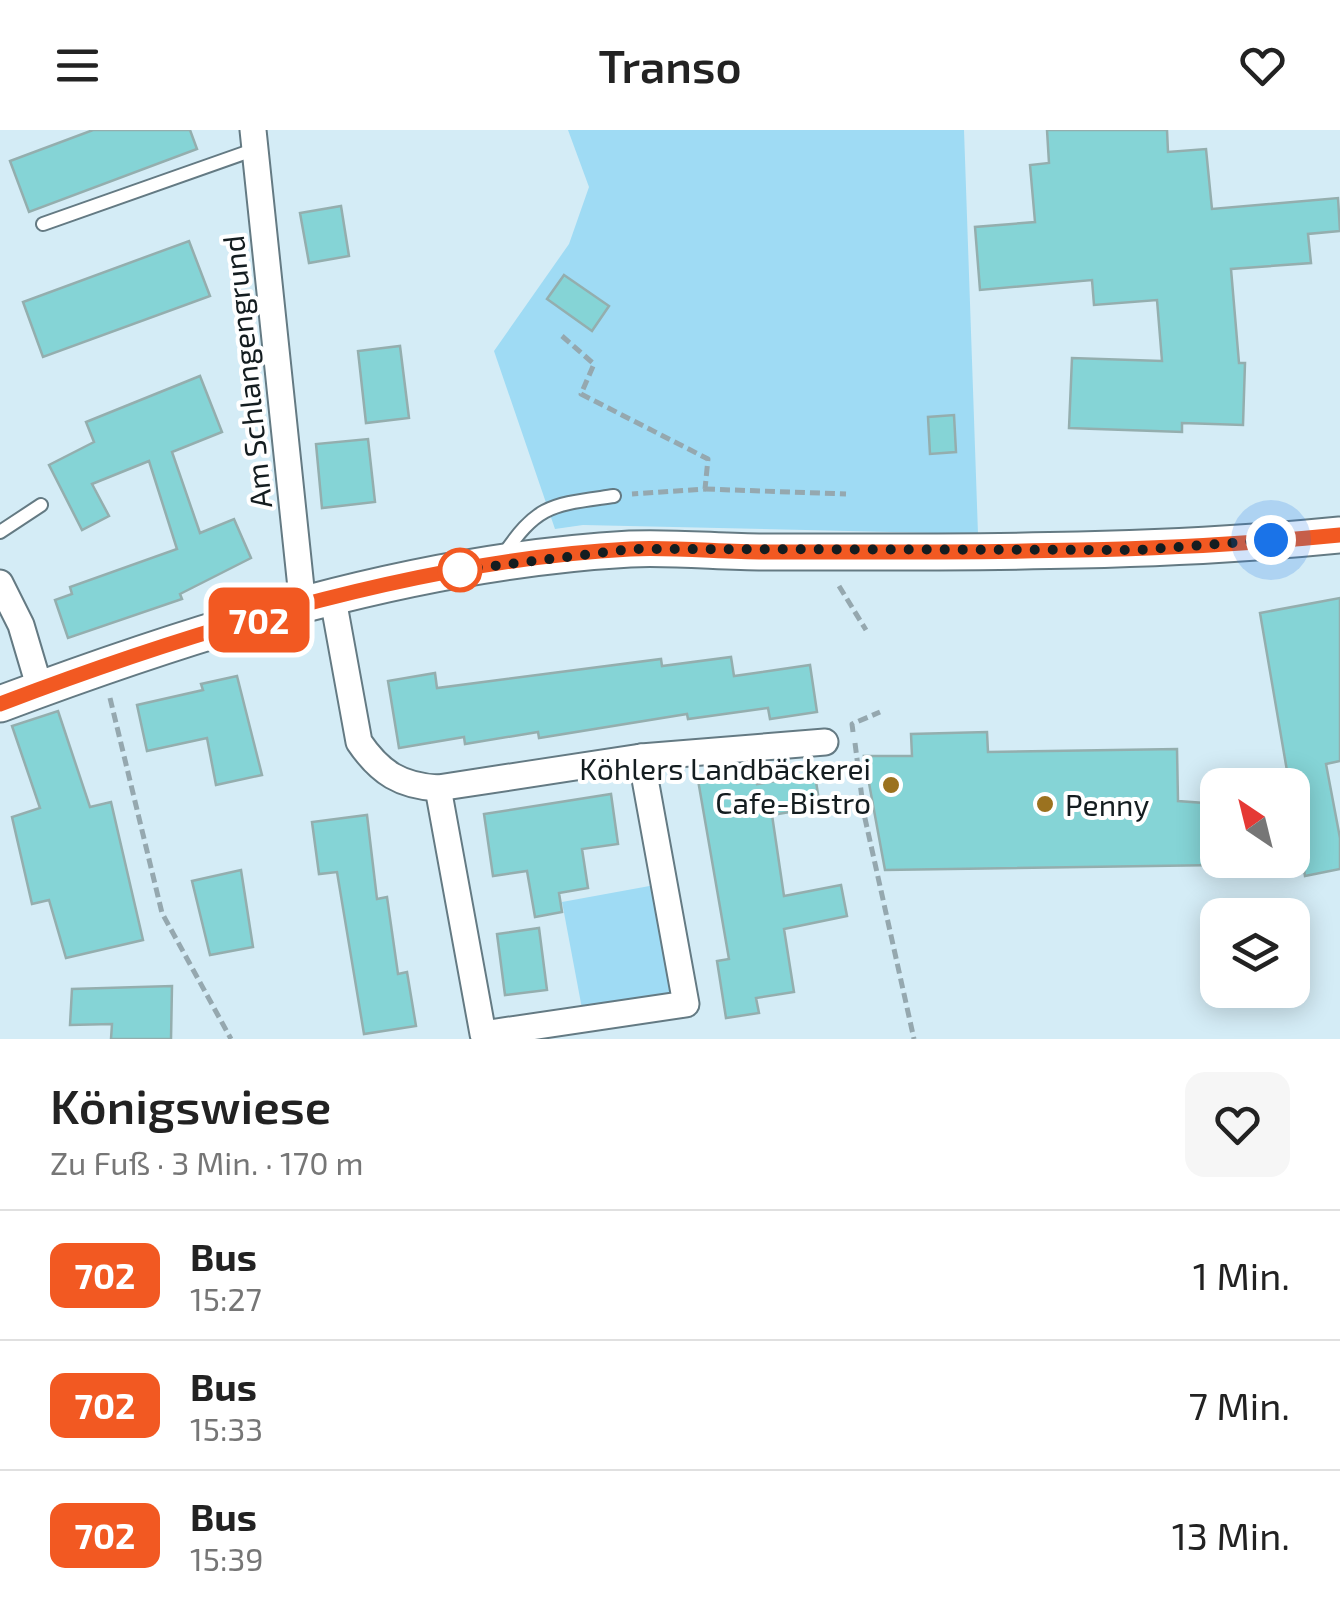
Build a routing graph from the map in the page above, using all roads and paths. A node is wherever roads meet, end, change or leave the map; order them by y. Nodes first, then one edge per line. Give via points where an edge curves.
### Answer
1 (255, 139) edge
2 (43, 224) dead end
3 (562, 336) dead end
4 (705, 489) junction
5 (846, 494) dead end
6 (614, 496) joint
7 (42, 505) dead end
8 (0, 532) edge
9 (1340, 535) edge
10 (819, 551) junction
11 (498, 563) junction
12 (0, 583) edge
13 (318, 603) junction
14 (866, 630) dead end
15 (103, 666) junction
16 (40, 689) junction
17 (0, 704) edge
18 (880, 712) dead end
19 (825, 742) dead end
20 (641, 758) junction
21 (438, 788) junction
22 (230, 1039) edge
23 (914, 1039) edge

1 - 2 lane
1 - 13 street, Am Schlangengrund
3 - 4 path via 594,364 581,394 706,455
4 - 5 path
4 - 6 path
6 - 11 lane via 535,515
7 - 8 lane
9 - 10 main road via 1138,550
10 - 11 main road via 632,549
10 - 14 path
11 - 13 main road
12 - 16 street
13 - 15 main road
13 - 21 street, Am Schlangengrund via 372,762 413,786
15 - 16 main road
15 - 22 path via 162,913
16 - 17 main road
18 - 23 path via 852,724 864,814
19 - 20 street
20 - 21 street
20 - 21 street via 686,1004 483,1034

